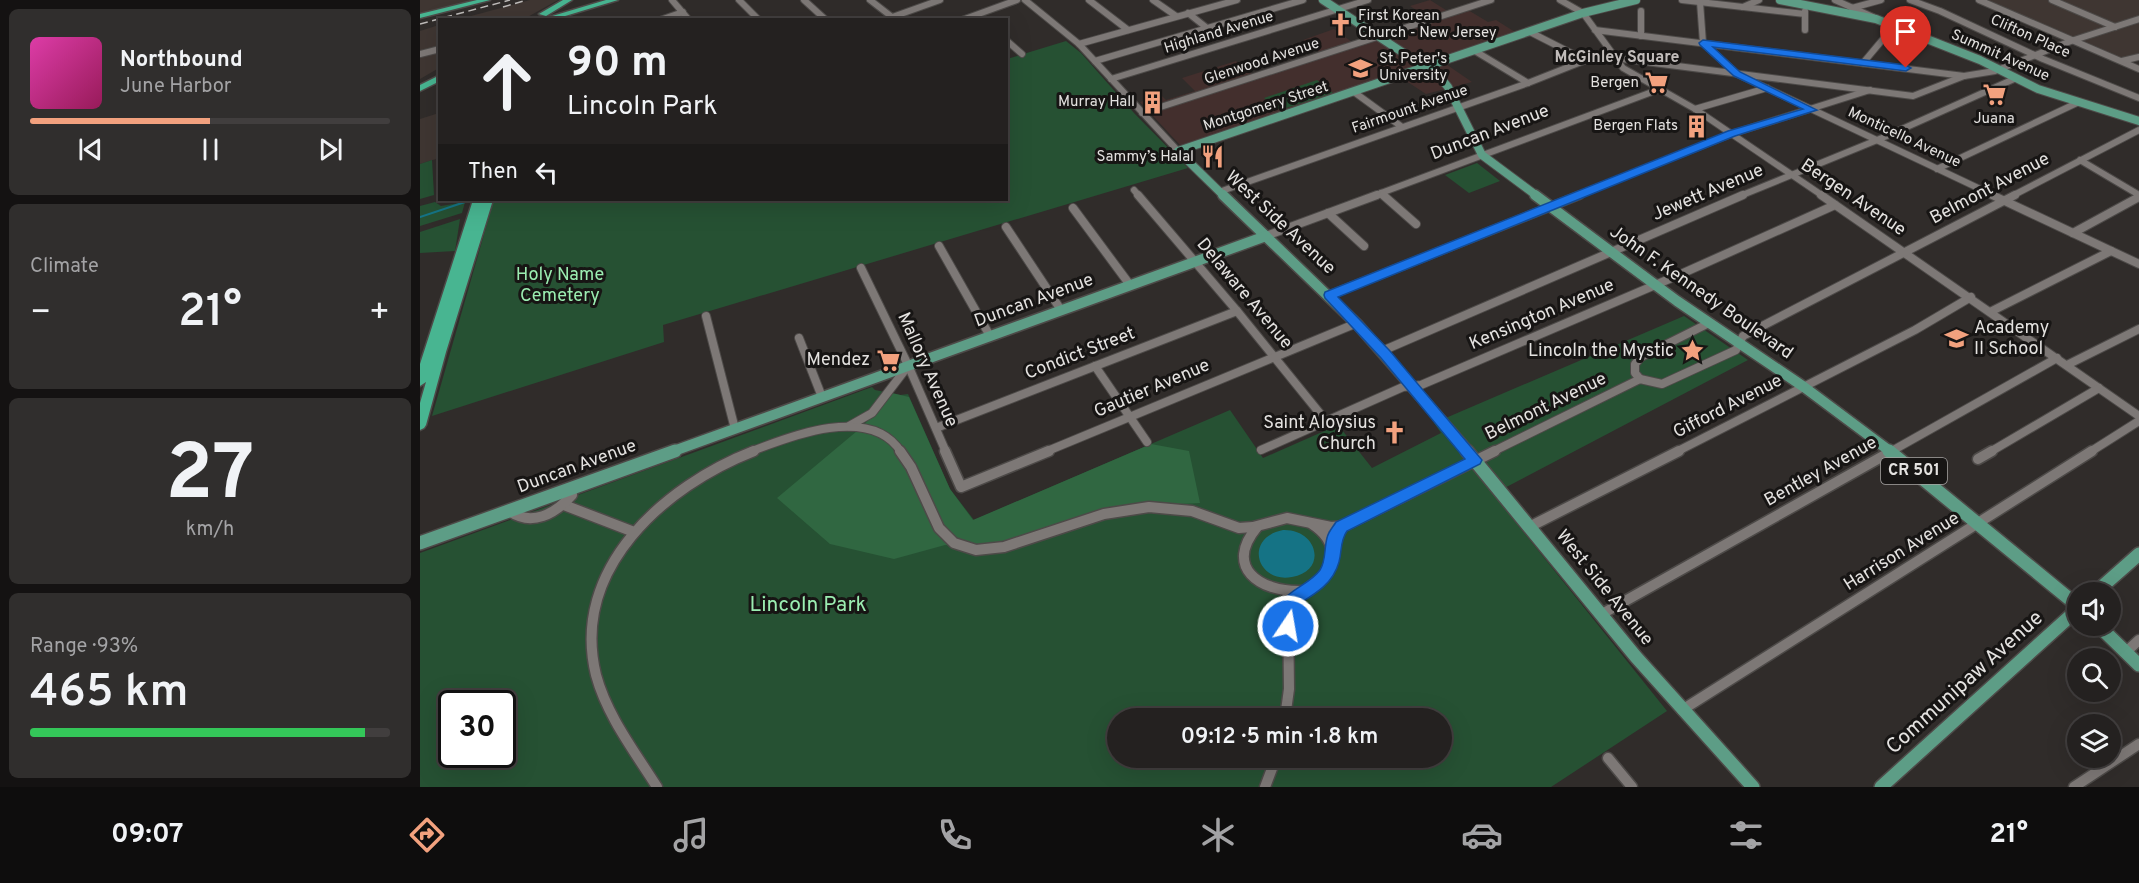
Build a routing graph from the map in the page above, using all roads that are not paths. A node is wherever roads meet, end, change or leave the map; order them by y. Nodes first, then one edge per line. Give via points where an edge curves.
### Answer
1 (454, 0) edge
2 (467, 0) edge
3 (486, 0) edge
4 (568, 0) edge
5 (573, 0) edge
6 (614, 0) edge
7 (623, 0) edge
8 (672, 0) edge
9 (739, 0) edge
10 (804, 0) edge
11 (870, 0) edge
12 (940, 0) edge
13 (1017, 0) edge
14 (1025, 0) edge
15 (1089, 0) edge
16 (1154, 0) edge
17 (1236, 0) edge
18 (1276, 0) edge
19 (1303, 0) edge
20 (1323, 0) edge
21 (1368, 0) edge
22 (1491, 0) edge
23 (1560, 0) edge
24 (1682, 0) edge
25 (1759, 0) edge
26 (1780, 0) edge
27 (1835, 0) edge
28 (1881, 0) edge
29 (1910, 0) edge
30 (1978, 0) edge
31 (2052, 0) edge
32 (1631, 1) edge
33 (1699, 1) edge
34 (1220, 2) edge
35 (1805, 5) junction
36 (1284, 6) junction
37 (1743, 7) junction
38 (1852, 8) junction
39 (1338, 9) junction
40 (1641, 11) dead end
41 (420, 12) edge
42 (569, 12) junction
43 (683, 12) junction
44 (1840, 12) junction
45 (1188, 13) junction
46 (1583, 13) junction
47 (978, 14) junction
48 (1805, 14) junction
49 (1176, 16) junction
50 (892, 17) joint
51 (537, 18) edge
52 (544, 18) edge
53 (548, 18) edge
54 (554, 18) edge
55 (563, 18) edge
56 (666, 18) edge
57 (688, 18) edge
58 (757, 18) edge
59 (824, 18) edge
60 (967, 18) edge
61 (982, 18) edge
62 (1876, 19) junction
63 (2139, 19) edge
64 (1894, 26) junction
65 (2115, 27) junction
66 (1208, 28) junction
67 (1128, 30) junction
68 (1596, 30) junction
69 (1805, 30) dead end
70 (1530, 32) junction
71 (1641, 36) junction
72 (1381, 37) junction
73 (2071, 41) junction
74 (1008, 42) edge
75 (1703, 43) junction
76 (1079, 44) junction
77 (438, 50) edge
78 (1475, 51) junction
79 (1608, 51) junction
80 (420, 54) edge
81 (1022, 54) dead end
82 (2036, 56) junction
83 (2139, 57) edge
84 (1614, 58) junction
85 (1586, 60) junction
86 (1095, 61) junction
87 (2122, 62) junction
88 (1863, 63) junction
89 (1426, 68) junction
90 (1998, 69) junction
91 (2139, 69) edge
92 (1737, 74) junction
93 (438, 76) edge
94 (1964, 76) junction
95 (1111, 79) junction
96 (2014, 79) junction
97 (1528, 83) junction
98 (420, 87) edge
99 (1767, 88) junction
100 (1660, 90) junction
101 (1870, 90) junction
102 (1353, 92) junction
103 (2139, 99) edge
104 (2079, 102) junction
105 (1458, 108) junction
106 (1695, 109) junction
107 (1812, 110) junction
108 (1142, 113) junction
109 (2138, 119) edge
110 (1402, 127) junction
111 (2139, 130) edge
112 (1731, 134) junction
113 (1875, 140) junction
114 (1178, 151) junction
115 (1482, 155) junction
116 (2080, 160) junction
117 (1937, 169) junction
118 (1791, 174) junction
119 (1134, 190) dead end
120 (1219, 192) junction
121 (1381, 193) junction
122 (2139, 196) edge
123 (2003, 200) junction
124 (478, 201) edge
125 (488, 201) edge
126 (1835, 205) junction
127 (1549, 207) junction
128 (1073, 208) dead end
129 (1328, 213) junction
130 (1416, 224) dead end
131 (1006, 226) dead end
132 (2073, 233) junction
133 (1266, 236) junction
134 (939, 246) dead end
135 (1364, 246) dead end
136 (2111, 251) junction
137 (1610, 252) junction
138 (1906, 252) junction
139 (1195, 262) junction
140 (2139, 264) edge
141 (861, 268) dead end
142 (1130, 285) junction
143 (1656, 285) junction
144 (1330, 295) junction
145 (1971, 297) junction
146 (1060, 310) junction
147 (1237, 311) junction
148 (1992, 311) junction
149 (706, 316) dead end
150 (1709, 323) junction
151 (1357, 324) junction
152 (2139, 329) edge
153 (990, 336) junction
154 (799, 338) dead end
155 (1739, 342) junction
156 (1382, 351) junction
157 (1273, 356) junction
158 (2057, 358) junction
159 (908, 365) junction
160 (2067, 365) junction
161 (1095, 366) junction
162 (1640, 379) junction
163 (420, 381) edge
164 (1412, 386) junction
165 (1803, 387) junction
166 (2098, 388) junction
167 (822, 397) junction
168 (872, 413) junction
169 (2139, 416) edge
170 (1130, 417) junction
171 (1326, 421) junction
172 (2139, 421) edge
173 (420, 425) edge
174 (847, 427) junction
175 (936, 428) junction
176 (735, 429) junction
177 (872, 429) junction
178 (1147, 442) dead end
179 (1261, 450) dead end
180 (1890, 452) junction
181 (1978, 459) dead end
182 (1475, 460) junction
183 (961, 487) joint
184 (570, 488) junction
185 (564, 505) junction
186 (509, 511) junction
187 (1309, 522) junction
188 (1978, 524) junction
189 (1342, 526) junction
190 (1531, 526) junction
191 (1258, 527) junction
192 (634, 532) junction
193 (420, 543) edge
194 (1332, 550) junction
195 (2139, 554) edge
196 (2107, 582) edge
197 (1308, 589) junction
198 (2067, 599) edge
199 (1602, 614) junction
200 (2067, 618) edge
201 (2109, 636) edge
202 (2139, 640) edge
203 (2126, 652) junction
204 (2139, 665) edge
205 (1286, 708) edge
206 (1682, 710) junction
207 (2139, 744) edge
208 (1608, 758) dead end
209 (1272, 768) edge
210 (657, 787) edge
211 (1265, 787) edge
212 (1632, 787) edge
213 (1753, 787) edge
214 (1881, 787) edge
215 (2074, 787) edge

1 - 41 highway
2 - 41 highway
3 - 41 highway
4 - 51 highway
5 - 52 highway
6 - 42 highway
7 - 55 highway
8 - 43 street
9 - 58 street
10 - 59 street
11 - 50 street
12 - 50 street
13 - 47 street
14 - 76 street, West Side Avenue
15 - 67 street
16 - 49 street
17 - 34 street
18 - 36 street
19 - 36 street
20 - 39 main road, John F. Kennedy Boulevard / CR 501
21 - 39 street, Highland Avenue
22 - 72 street, Glenwood Avenue
23 - 46 street, Bergen Avenue
24 - 33 street
25 - 37 street
26 - 35 main road, Summit Avenue
27 - 38 street
28 - 38 street
29 - 82 street, Clifton Place
30 - 73 street
31 - 65 street
32 - 46 main road, Montgomery Street
33 - 37 street
33 - 75 street
34 - 45 street
35 - 44 main road, Summit Avenue
35 - 48 street
36 - 66 street
37 - 48 street
38 - 44 street
38 - 62 street
39 - 72 main road, John F. Kennedy Boulevard / CR 501
39 - 95 street, Highland Avenue
40 - 71 street
42 - 53 highway
42 - 54 highway
43 - 56 street
43 - 57 street
44 - 62 main road, Summit Avenue
45 - 49 street
45 - 66 street
46 - 68 street, Bergen Avenue
46 - 70 main road, Montgomery Street
47 - 60 street
47 - 61 street
48 - 69 street
49 - 67 street
62 - 64 main road, Summit Avenue
63 - 65 street
64 - 88 street
64 - 90 main road, Summit Avenue
65 - 73 street
66 - 86 street
67 - 76 street
68 - 71 street
68 - 79 street, Bergen Avenue
70 - 78 main road, Montgomery Street
70 - 85 street
71 - 75 street
72 - 89 main road, John F. Kennedy Boulevard / CR 501
72 - 108 street, Glenwood Avenue
73 - 82 street
73 - 87 street
74 - 81 street
75 - 88 street
75 - 92 street, Monticello Avenue
76 - 86 street, West Side Avenue
77 - 80 street
78 - 89 main road, Montgomery Street
78 - 97 street
79 - 84 street, Bergen Avenue
79 - 85 street, Fairmount Avenue
82 - 90 street
82 - 103 street, Clifton Place
83 - 87 street
84 - 92 street
84 - 100 street, Bergen Avenue via 1623,68
85 - 97 street, Fairmount Avenue
86 - 95 street, West Side Avenue
87 - 91 street
88 - 94 street
89 - 102 main road, Montgomery Street
89 - 105 main road, John F. Kennedy Boulevard / CR 501 via 1444,81
90 - 94 street
90 - 96 main road, Summit Avenue
92 - 99 street, Monticello Avenue
92 - 101 street
93 - 98 highway
94 - 101 street via 1913,96
95 - 108 street, West Side Avenue
96 - 104 main road, Summit Avenue
96 - 113 street, Jewett Avenue
97 - 105 street, Fairmount Avenue
99 - 106 street
99 - 107 street, Monticello Avenue
100 - 106 street, Bergen Avenue
100 - 115 street, Duncan Avenue
101 - 107 street
102 - 110 street
102 - 114 main road, Montgomery Street
104 - 109 main road, Summit Avenue
104 - 117 street
105 - 110 street, Fairmount Avenue
105 - 115 main road, John F. Kennedy Boulevard / CR 501
106 - 112 street, Bergen Avenue
107 - 112 street
107 - 113 street, Monticello Avenue
108 - 114 street, West Side Avenue
110 - 120 street, Fairmount Avenue
111 - 116 street, Belmont Avenue
112 - 118 street, Bergen Avenue
112 - 127 street
113 - 117 street, Monticello Avenue
113 - 118 street, Jewett Avenue
114 - 120 main road, West Side Avenue
115 - 121 street, Duncan Avenue
115 - 127 main road, John F. Kennedy Boulevard / CR 501
116 - 122 street
116 - 123 street, Belmont Avenue
117 - 123 street, Monticello Avenue
118 - 126 street, Bergen Avenue
118 - 137 street, Jewett Avenue
119 - 139 street, Delaware Avenue
120 - 133 main road, West Side Avenue
121 - 129 street, Duncan Avenue
121 - 130 street
122 - 132 street
123 - 132 street, Monticello Avenue
123 - 138 street, Belmont Avenue
124 - 163 highway
125 - 173 highway
126 - 138 street, Bergen Avenue
126 - 143 street, Kensington Avenue
127 - 137 main road, John F. Kennedy Boulevard / CR 501
127 - 144 street
128 - 142 street
129 - 133 street, Duncan Avenue
129 - 135 street
131 - 146 street
132 - 136 street, Monticello Avenue
133 - 139 main road, Duncan Avenue
133 - 144 main road, West Side Avenue
134 - 153 street
136 - 140 street, Monticello Avenue
136 - 148 street
137 - 143 main road, John F. Kennedy Boulevard / CR 501
137 - 156 street, Jewett Avenue
138 - 145 street, Bergen Avenue
138 - 155 street, Belmont Avenue via 1743,336
139 - 142 main road, Duncan Avenue
139 - 147 street, Delaware Avenue
141 - 159 street, Mallory Avenue
142 - 146 main road, Duncan Avenue
143 - 150 main road, John F. Kennedy Boulevard / CR 501
143 - 164 street, Kensington Avenue
144 - 151 main road, West Side Avenue
145 - 148 street, Bergen Avenue
145 - 165 street, Gifford Avenue
146 - 153 main road, Duncan Avenue
147 - 157 street, Delaware Avenue
147 - 161 street, Condict Street
148 - 158 street, Bergen Avenue
149 - 176 street
150 - 155 main road, John F. Kennedy Boulevard / CR 501
150 - 162 street via 1641,357 1635,364
151 - 156 main road, West Side Avenue
151 - 157 street, Gautier Avenue
152 - 160 street
153 - 159 main road, Duncan Avenue
154 - 167 street
155 - 162 street, Belmont Avenue via 1736,350 1662,384
155 - 165 main road, John F. Kennedy Boulevard / CR 501
156 - 164 main road, West Side Avenue
157 - 170 street, Gautier Avenue
157 - 171 street, Delaware Avenue
158 - 160 street, Bergen Avenue
158 - 180 street, Bentley Avenue
159 - 167 main road, Duncan Avenue
159 - 168 street
159 - 175 street, Mallory Avenue
160 - 166 street, Bergen Avenue
161 - 170 street
161 - 175 street, Condict Street
162 - 182 street, Belmont Avenue
164 - 171 street, Kensington Avenue
164 - 182 main road, West Side Avenue
165 - 180 main road, John F. Kennedy Boulevard / CR 501
165 - 190 street, Gifford Avenue
166 - 169 street, Bergen Avenue
166 - 181 street
167 - 176 main road, Duncan Avenue
168 - 174 street
168 - 177 street
170 - 178 street
170 - 183 street, Gautier Avenue
171 - 179 street, Kensington Avenue
172 - 188 street, Harrison Avenue
174 - 177 street
174 - 192 street via 795,436 731,461 669,497
175 - 183 street, Mallory Avenue
176 - 184 main road, Duncan Avenue
177 - 191 street via 891,439 905,454 940,533 975,550 996,549 1115,511 1148,507 1178,507 1234,527
180 - 188 main road, John F. Kennedy Boulevard / CR 501
180 - 199 street, Bentley Avenue
182 - 189 street
182 - 190 main road, West Side Avenue
184 - 185 street via 572,495
184 - 186 main road, Duncan Avenue
185 - 186 street via 527,520
185 - 192 street
186 - 193 main road, Duncan Avenue
187 - 189 street
187 - 191 street via 1284,518
187 - 194 street via 1324,534
188 - 198 main road, John F. Kennedy Boulevard / CR 501
188 - 206 street, Harrison Avenue
189 - 194 street
190 - 199 main road, West Side Avenue
191 - 197 street via 1251,534 1243,557 1252,577 1272,590
192 - 210 street via 616,556 597,598 592,658 608,709
194 - 197 street via 1328,573
195 - 196 main road
197 - 205 street via 1291,600 1288,608
199 - 206 main road, West Side Avenue
200 - 214 main road, Communipaw Avenue
201 - 203 main road
202 - 203 street
203 - 204 main road
206 - 213 main road, West Side Avenue
207 - 215 street
208 - 212 street
209 - 211 street

